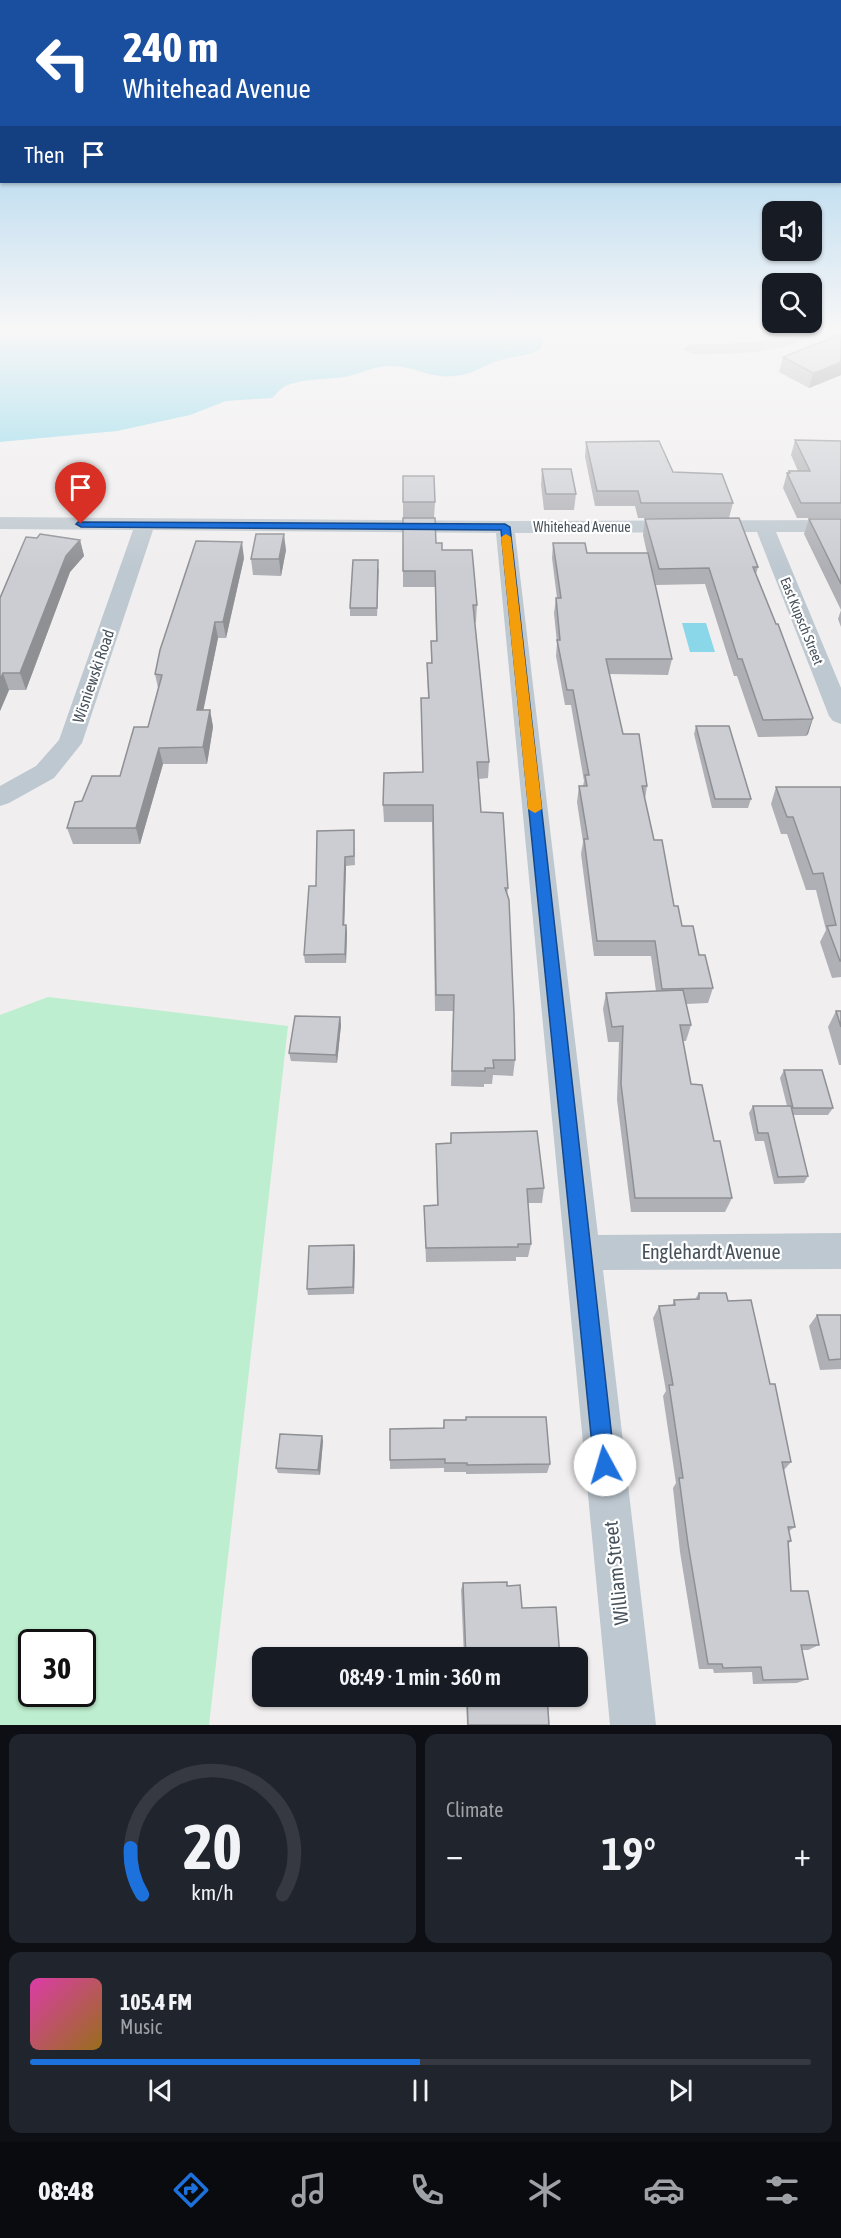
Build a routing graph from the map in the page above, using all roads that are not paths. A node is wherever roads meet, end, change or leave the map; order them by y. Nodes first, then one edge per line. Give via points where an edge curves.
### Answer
1 (0, 524) edge
2 (145, 524) junction
3 (764, 526) junction
4 (841, 526) edge
5 (505, 527) junction
6 (841, 716) edge
7 (0, 797) edge
8 (841, 1251) edge
9 (582, 1253) junction
10 (633, 1725) edge

1 - 2 street, Whitehead Avenue
2 - 5 street, Whitehead Avenue
2 - 7 street, Wisniewski Road via 70,743 45,772
3 - 4 street, Whitehead Avenue
3 - 5 street, Whitehead Avenue
3 - 6 street, East Kupsch Street
5 - 9 street, William Street
8 - 9 street, Englehardt Avenue
9 - 10 street, William Street

